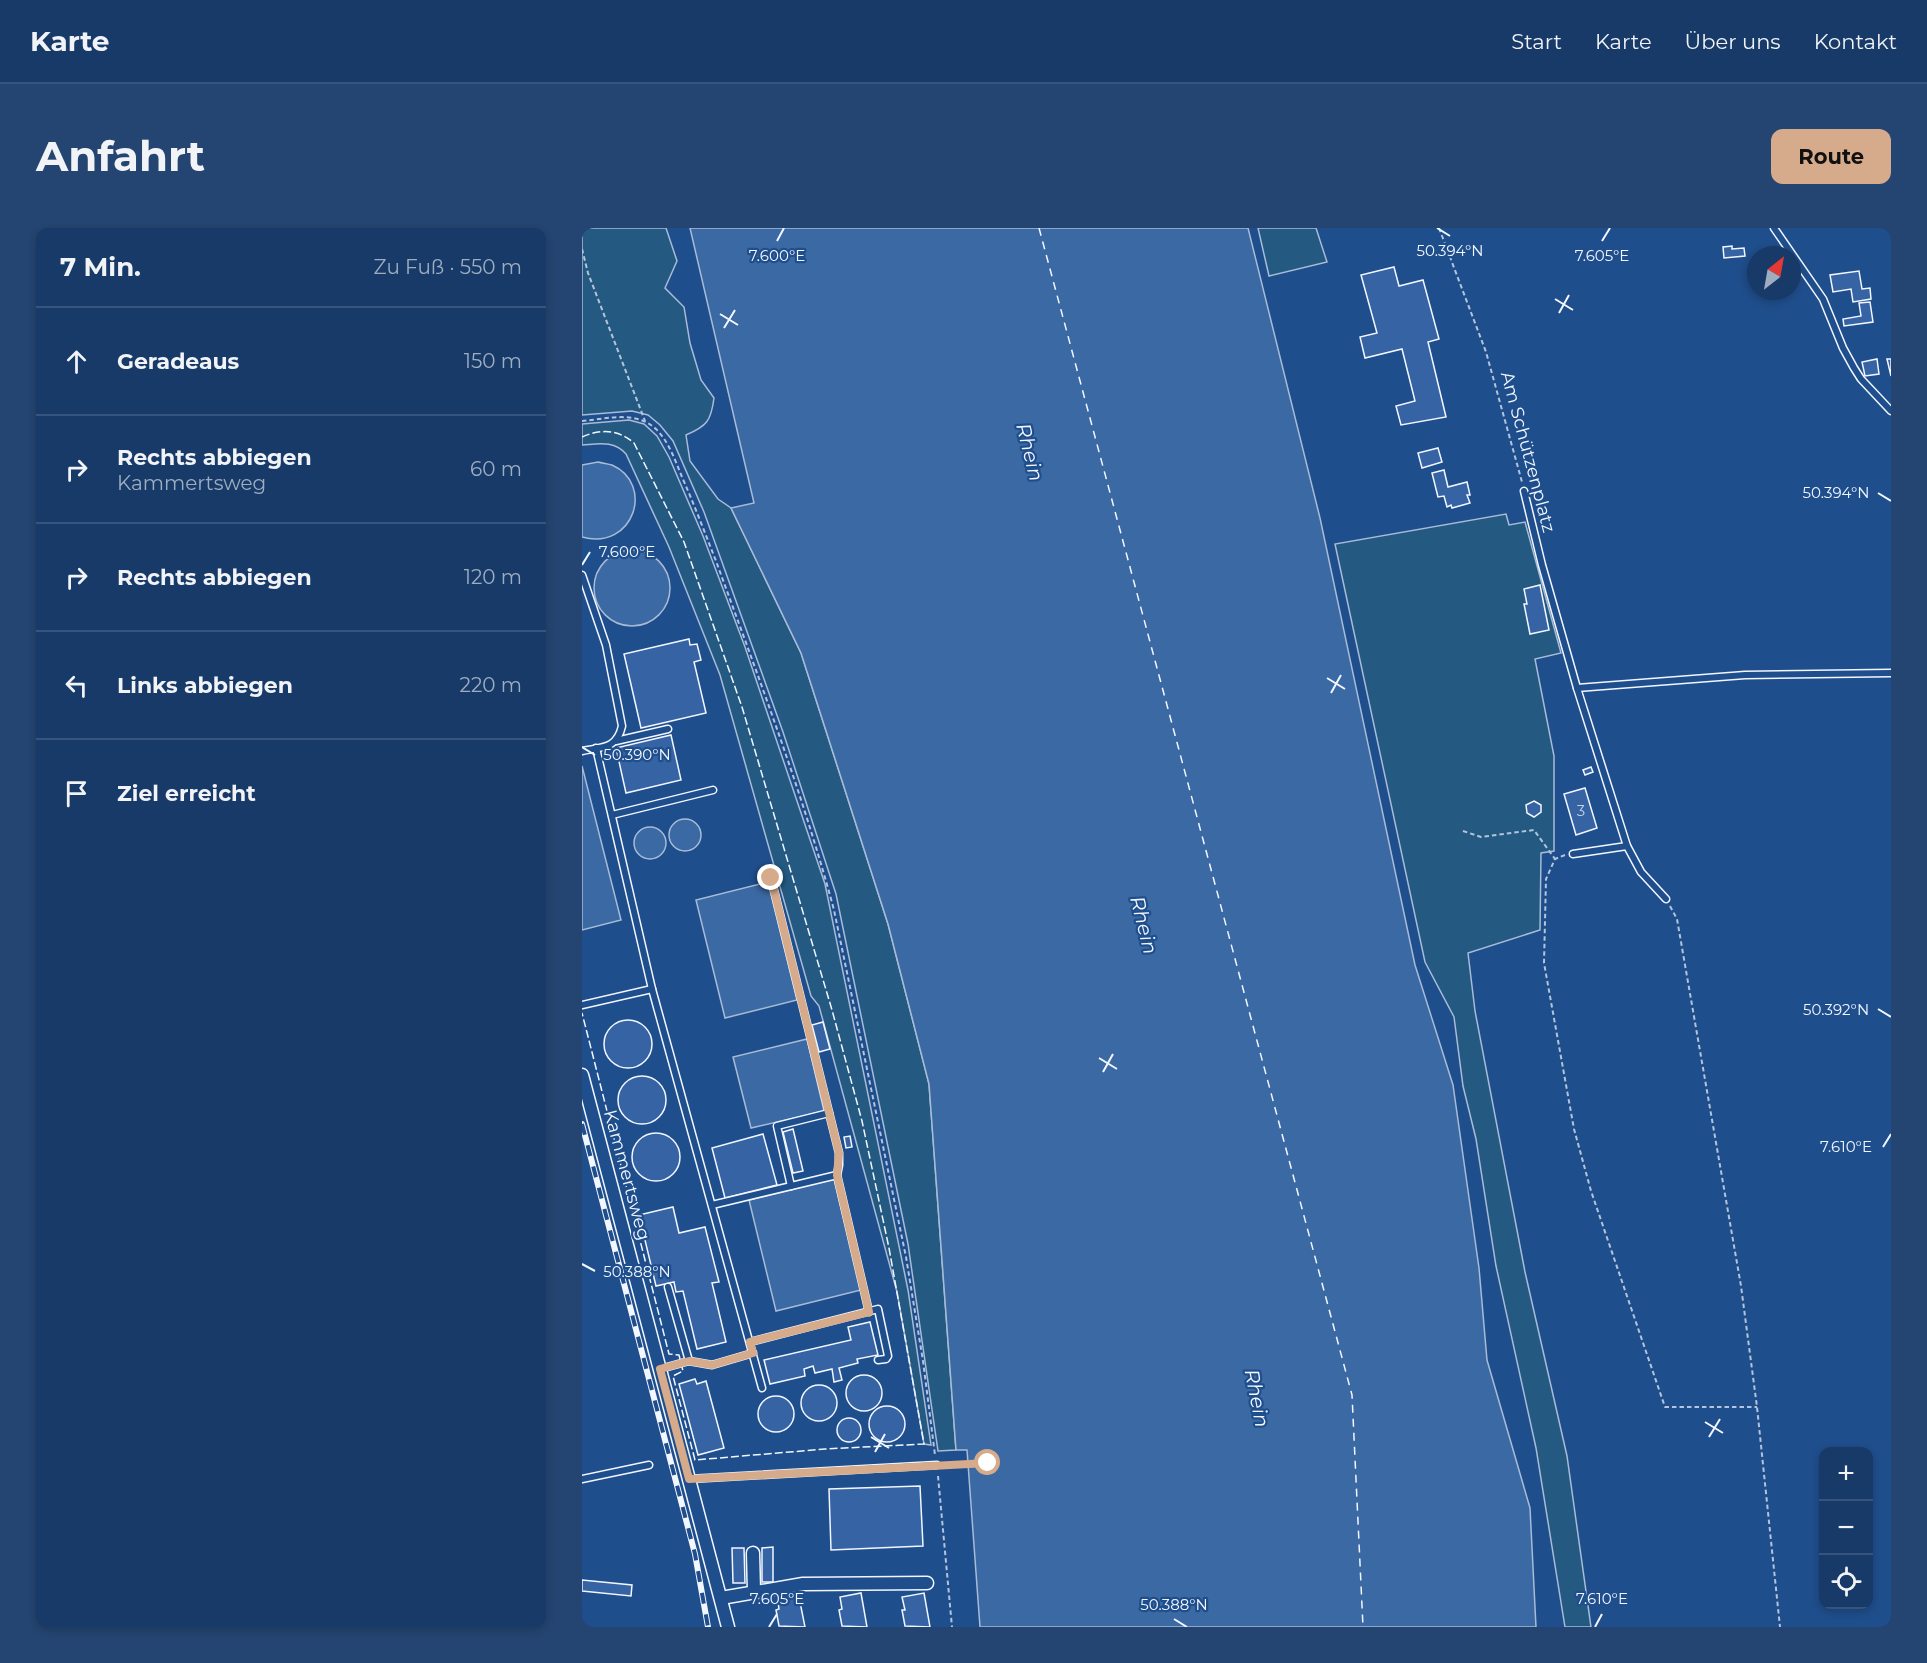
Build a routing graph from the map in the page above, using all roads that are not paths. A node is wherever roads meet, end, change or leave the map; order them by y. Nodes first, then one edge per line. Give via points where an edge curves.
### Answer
1 (1774, 228) edge
2 (1891, 411) edge
3 (1524, 491) road end
4 (582, 575) edge
5 (1891, 673) edge
6 (1577, 688) junction
7 (668, 729) dead end
8 (616, 741) junction
9 (596, 748) junction
10 (582, 751) edge
11 (713, 789) dead end
12 (612, 814) junction
13 (1627, 846) junction
14 (1573, 854) road end
15 (771, 878) dead end
16 (1666, 899) road end
17 (652, 989) junction
18 (582, 1005) edge
19 (582, 1075) edge
20 (829, 1113) junction
21 (837, 1175) junction
22 (790, 1186) junction
23 (712, 1205) junction
24 (668, 1287) dead end
25 (869, 1312) junction
26 (750, 1342) junction
27 (753, 1353) junction
28 (878, 1360) dead end
29 (689, 1361) junction
30 (660, 1369) junction
31 (762, 1388) dead end
32 (649, 1465) dead end
33 (937, 1465) road end
34 (582, 1479) edge
35 (689, 1479) junction
36 (753, 1553) dead end
37 (927, 1583) dead end
38 (754, 1591) junction
39 (721, 1598) junction
40 (728, 1627) edge

1 - 2 lane via 1824,299 1843,348 1861,379
3 - 6 lane, Am Schützenplatz
4 - 8 lane via 606,645 622,726
5 - 6 lane via 1745,675
6 - 13 lane, Am Schützenplatz
7 - 8 lane
8 - 9 lane
9 - 10 lane
9 - 12 lane
11 - 12 lane
12 - 17 lane
13 - 14 lane
13 - 16 lane, Am Schützenplatz via 1641,872
15 - 20 lane
17 - 18 lane
17 - 23 lane
19 - 30 street, Kammertsweg
20 - 21 lane via 839,1153
20 - 22 lane via 777,1126
21 - 22 lane
21 - 25 lane
22 - 23 lane
23 - 26 lane
24 - 29 lane
25 - 26 lane
25 - 28 lane via 878,1309 888,1356
26 - 27 lane
27 - 29 lane via 712,1365
27 - 31 lane
29 - 30 lane
30 - 35 street, Kammertsweg
32 - 34 lane
33 - 35 lane
35 - 39 street, Kammertsweg
36 - 38 street
37 - 38 street via 803,1584
38 - 39 street
39 - 40 street, Kammertsweg

